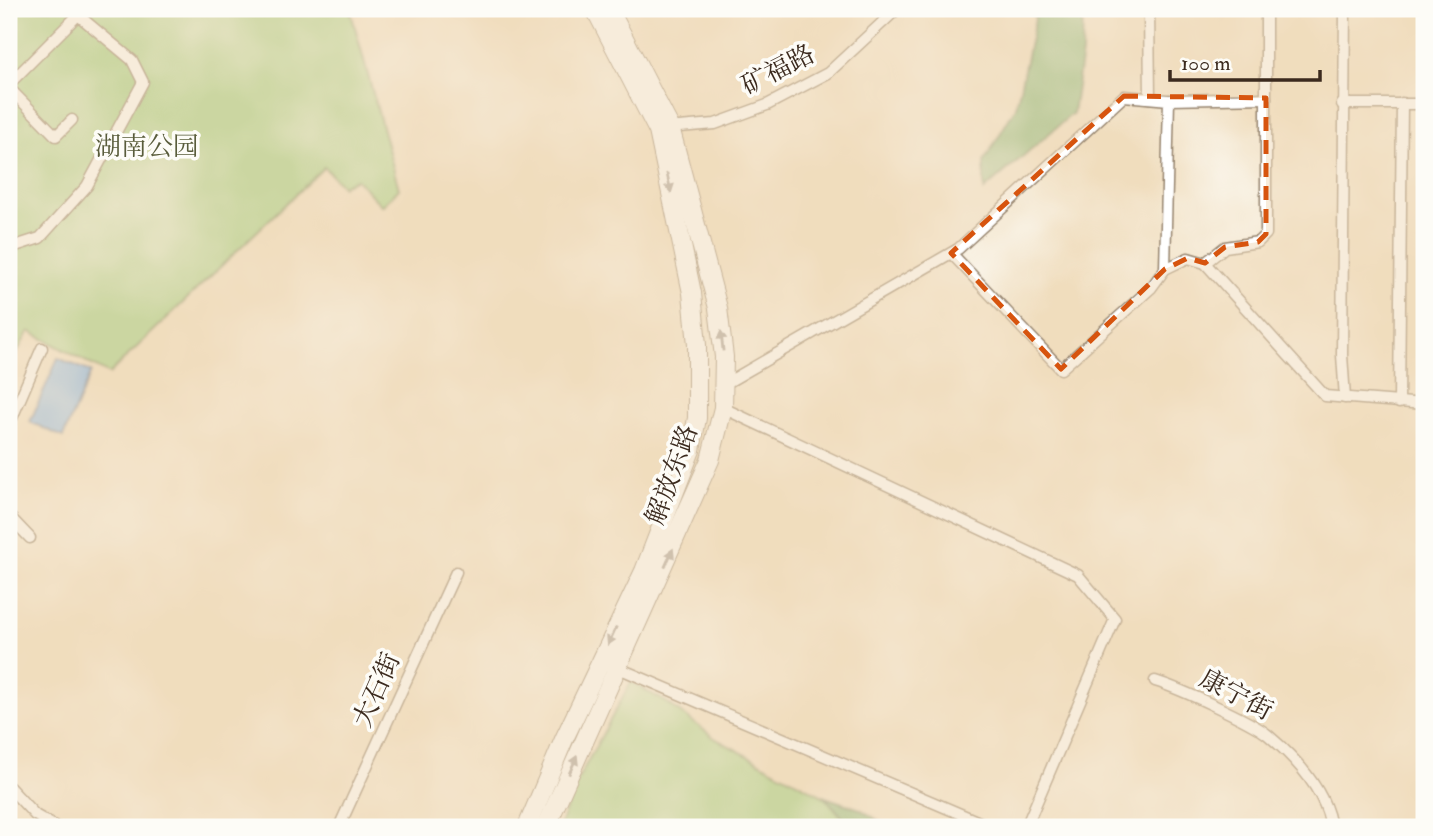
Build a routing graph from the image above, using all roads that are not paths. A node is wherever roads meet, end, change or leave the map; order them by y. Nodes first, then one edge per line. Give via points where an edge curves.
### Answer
1 (595, 9) edge
2 (609, 9) edge
3 (897, 9) edge
4 (1149, 9) edge
5 (1266, 9) edge
6 (1345, 9) edge
7 (9, 86) edge
8 (1266, 98) junction
9 (1150, 99) junction
10 (1170, 100) junction
11 (1402, 103) junction
12 (1342, 104) junction
13 (1424, 104) edge
14 (72, 120) dead end
15 (664, 129) junction
16 (9, 248) edge
17 (951, 253) junction
18 (1205, 263) junction
19 (1165, 269) junction
20 (42, 348) dead end
21 (723, 385) junction
22 (1345, 398) junction
23 (1399, 402) junction
24 (1424, 404) edge
25 (723, 408) junction
26 (9, 425) edge
27 (9, 516) edge
28 (30, 538) dead end
29 (456, 572) dead end
30 (616, 667) junction
31 (1155, 681) dead end
32 (9, 788) edge
33 (55, 827) edge
34 (340, 827) edge
35 (527, 827) edge
36 (546, 827) edge
37 (991, 827) edge
38 (1026, 827) edge
39 (1326, 827) edge

1 - 15 main road, 解放东路
2 - 15 main road, 解放东路
3 - 15 street, 矿福路 via 828,73 767,105 715,124
4 - 9 street
5 - 8 street
6 - 12 street
7 - 14 street via 56,135
7 - 16 street via 78,15 132,60 144,82 87,186 40,237
8 - 10 street
8 - 18 street via 1266,234 1258,242 1225,247
9 - 10 street
9 - 17 street via 1124,96
10 - 19 street
11 - 12 street
11 - 13 street
11 - 23 street
12 - 22 street
21 -> 15 main road, 解放东路 via 719,307
15 -> 35 main road, 解放东路 via 692,293 698,398 691,450 644,571
17 - 19 street via 1061,369 1151,288
17 - 21 street
18 - 19 street via 1188,258
18 - 22 street via 1325,396
20 - 26 street
21 - 25 main road, 解放东路
22 - 23 street
23 - 24 street
30 -> 25 main road, 解放东路 via 710,460
25 - 38 street via 1078,575 1115,619
27 - 28 street
29 - 34 street, 大石街
36 -> 30 main road, 解放东路
30 - 37 street
31 - 39 street, 康宁街 via 1266,734 1309,777 1326,804 1330,822
32 - 33 street via 35,815

